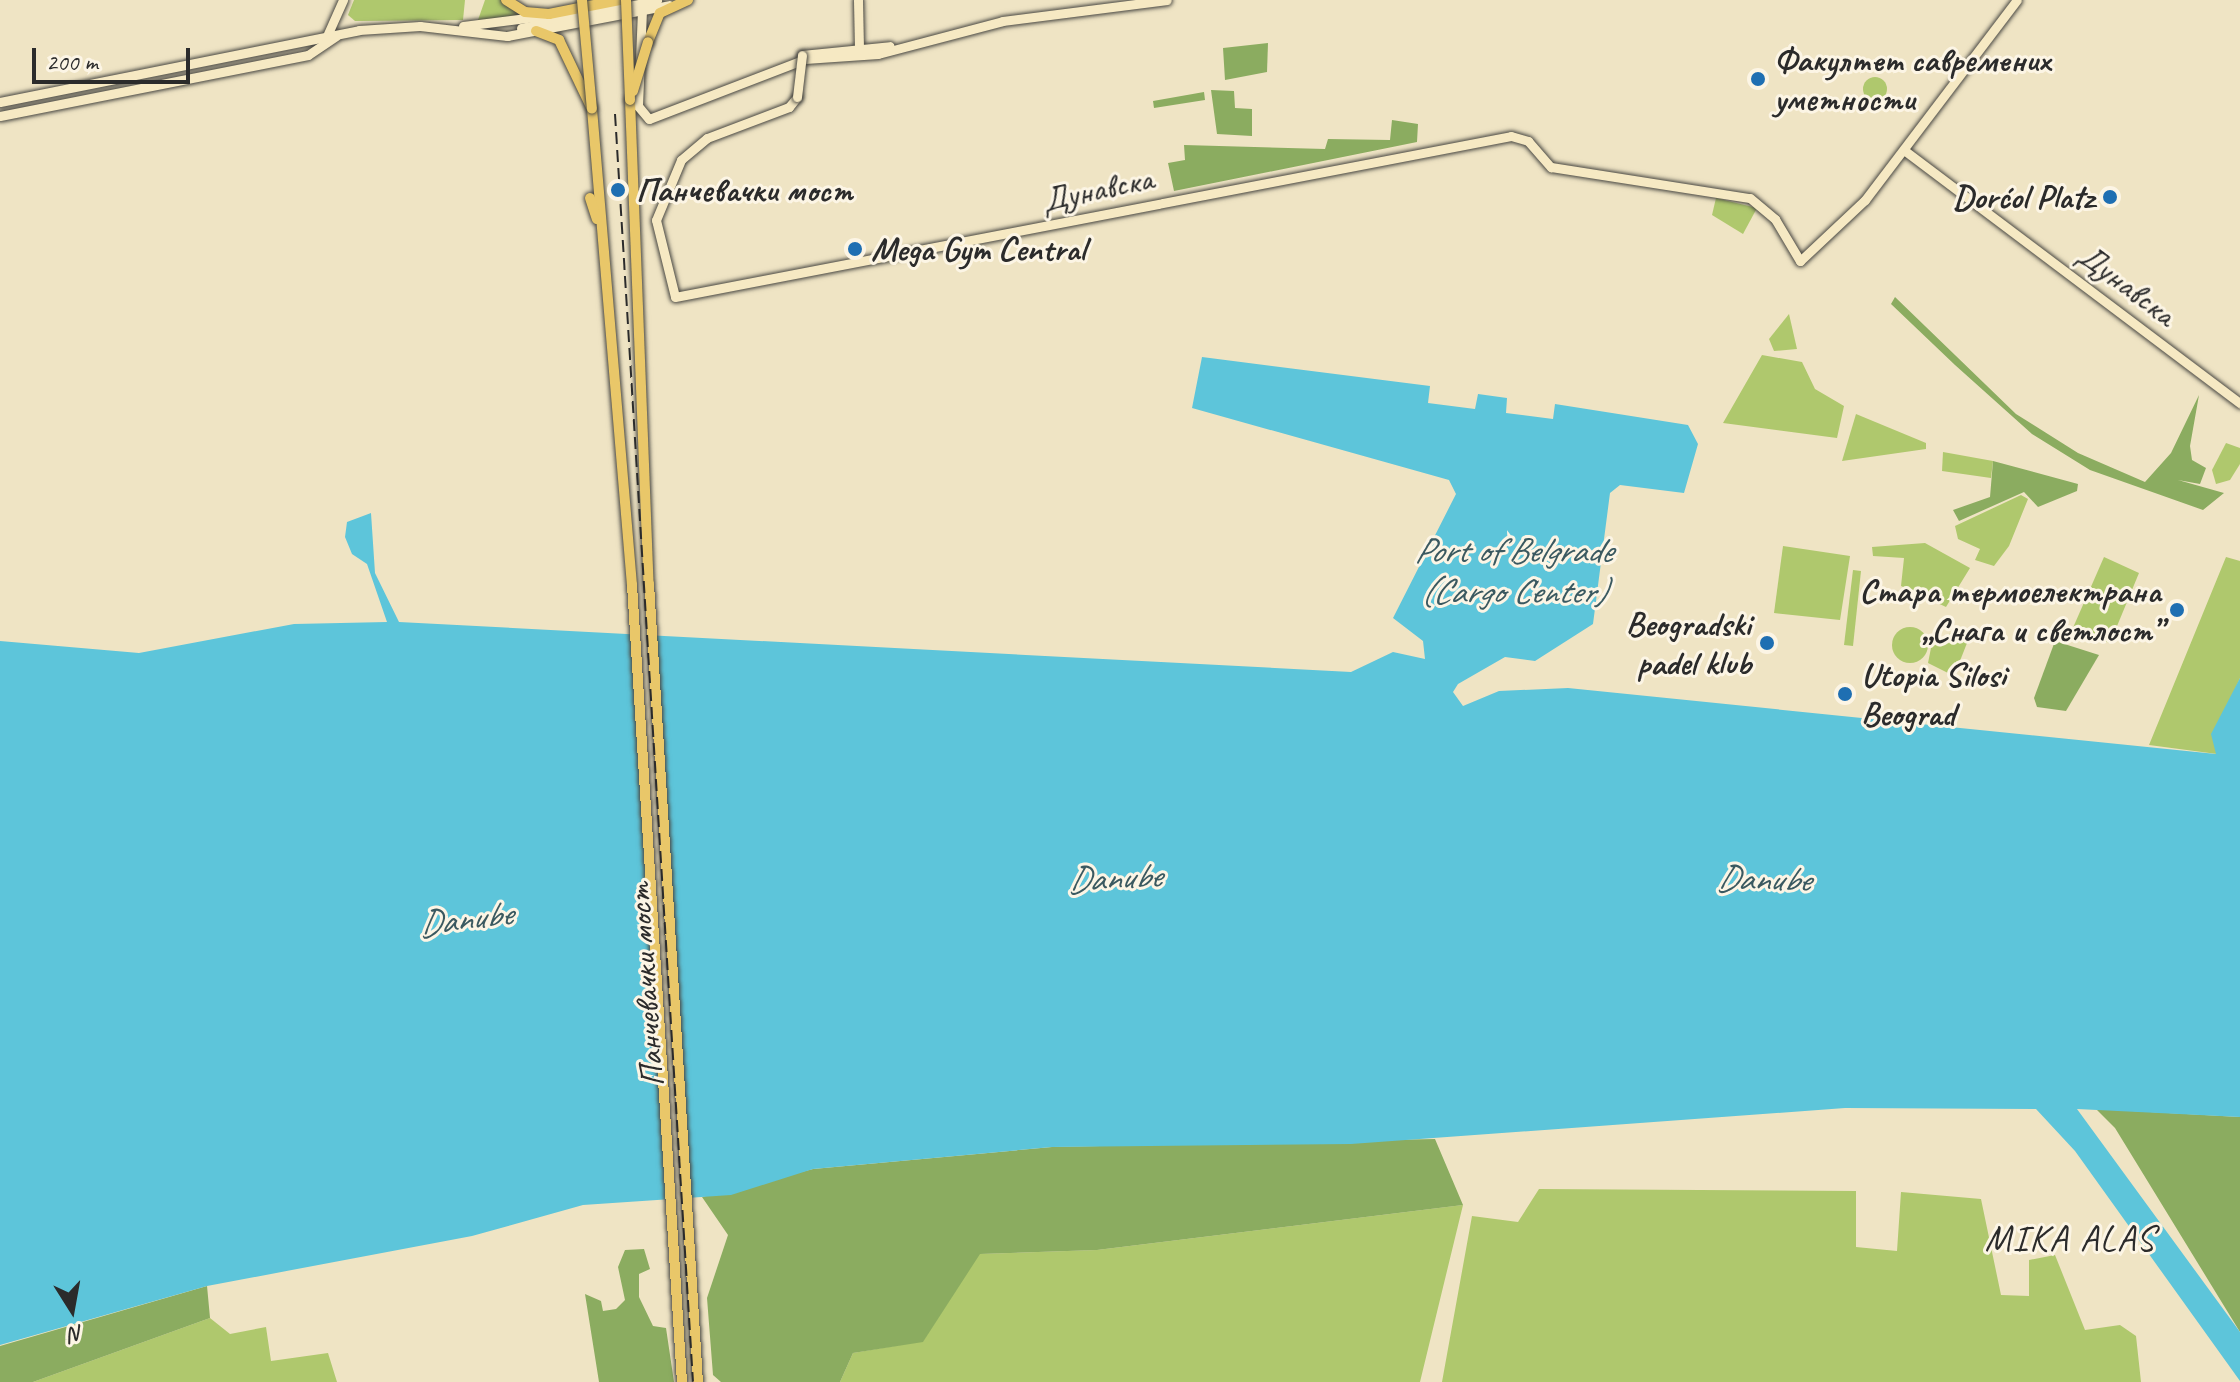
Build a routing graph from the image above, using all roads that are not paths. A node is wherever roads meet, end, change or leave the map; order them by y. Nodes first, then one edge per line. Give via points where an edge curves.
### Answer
1 (343, 0) edge
2 (506, 0) edge
3 (580, 0) edge
4 (620, 0) edge
5 (626, 0) edge
6 (657, 0) edge
7 (688, 0) edge
8 (1167, 0) edge
9 (2017, 0) edge
10 (860, 2) edge
11 (669, 5) junction
12 (338, 10) junction
13 (642, 10) junction
14 (630, 12) junction
15 (549, 14) junction
16 (463, 26) junction
17 (434, 27) junction
18 (359, 30) junction
19 (536, 31) junction
20 (341, 33) junction
21 (327, 36) junction
22 (642, 40) junction
23 (902, 45) junction
24 (859, 48) junction
25 (318, 51) junction
26 (630, 100) junction
27 (0, 102) edge
28 (592, 109) junction
29 (0, 116) edge
30 (1904, 150) junction
31 (590, 198) dead end
32 (641, 216) dead end
33 (602, 234) junction
34 (635, 242) junction
35 (2240, 403) edge
36 (682, 1382) edge
37 (698, 1382) edge

1 - 12 main road
2 - 15 main road via 525,12
3 - 28 main road, bridge
4 - 15 main road
5 - 26 main road, Панчевачки мост, bridge
6 - 16 main road via 515,29
7 - 11 main road
8 - 23 main road via 1003,21
9 - 30 main road
10 - 24 main road
11 - 13 main road
11 - 22 main road
12 - 18 main road via 343,24
12 - 21 main road
13 - 14 main road
13 - 22 main road
14 - 19 main road
14 - 22 main road
15 - 16 main road
16 - 17 main road
17 - 18 main road
17 - 19 main road via 496,36
18 - 20 main road
19 - 28 main road via 554,34
20 - 21 main road
20 - 25 main road
21 - 25 main road
21 - 27 main road
22 - 23 main road via 638,106 646,119 800,60
22 - 26 main road, bridge
23 - 24 main road
24 - 30 main road, Дунавска, bridge via 802,55 797,97 789,107 699,142 681,160 656,220 675,297 1485,138 1528,141 1551,167 1750,198 1775,219 1800,261 1865,200
25 - 29 main road
26 - 34 main road, Панчевачки мост
28 - 33 main road
30 - 35 main road, Дунавска
31 - 33 main road
32 - 34 main road
33 - 36 main road, Панчевачки мост via 632,585
34 - 37 main road, Панчевачки мост via 649,584

